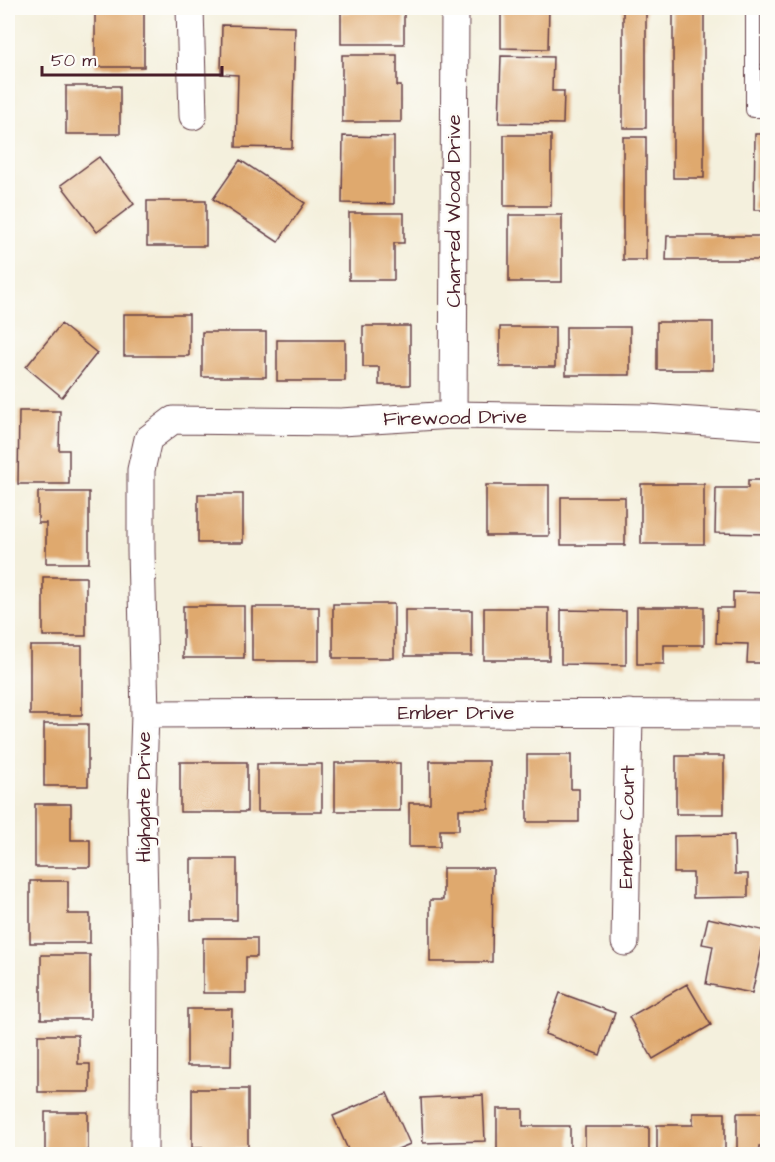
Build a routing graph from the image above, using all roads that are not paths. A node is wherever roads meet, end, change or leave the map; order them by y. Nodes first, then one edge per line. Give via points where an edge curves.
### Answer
1 (190, 8) edge
2 (455, 8) edge
3 (753, 8) edge
4 (768, 110) edge
5 (193, 116) dead end
6 (453, 415) junction
7 (768, 426) edge
8 (148, 439) joint
9 (629, 713) junction
10 (145, 714) junction
11 (768, 714) edge
12 (625, 942) dead end
13 (144, 1155) edge

1 - 5 street
2 - 6 street, Charred Wood Drive
3 - 4 lane via 753,110
6 - 7 street, Firewood Drive via 647,418
6 - 8 street, Firewood Drive via 341,423 173,420
8 - 10 street, Highgate Drive via 141,470
9 - 10 street, Ember Drive
9 - 11 street, Ember Drive
9 - 12 street, Ember Court
10 - 13 street, Highgate Drive

